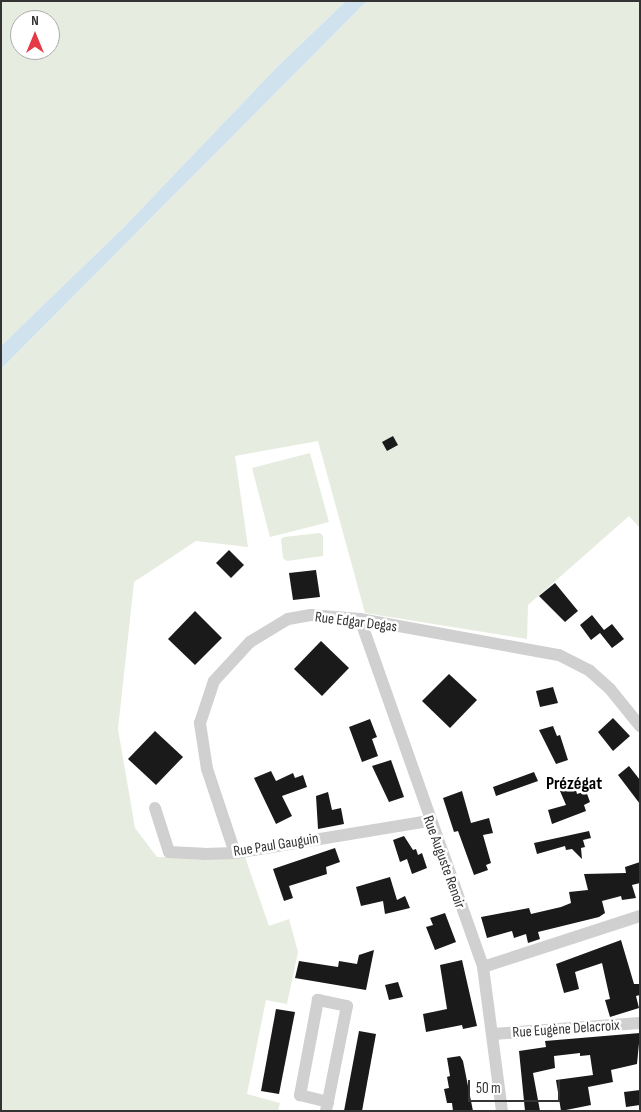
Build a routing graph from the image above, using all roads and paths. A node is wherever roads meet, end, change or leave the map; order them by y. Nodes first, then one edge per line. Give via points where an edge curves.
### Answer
1 (360, 619) junction
2 (640, 726) edge
3 (155, 808) dead end
4 (429, 821) junction
5 (235, 853) junction
6 (640, 916) edge
7 (482, 968) junction
8 (640, 1023) edge
9 (493, 1034) junction
10 (327, 1106) edge
11 (502, 1111) edge

1 - 2 street, Rue Edgar Degas via 559,655 590,671 610,689
1 - 4 street, Rue Auguste Renoir
1 - 5 street, Rue Edgar Degas via 312,616 288,619 250,642 214,681 200,723 207,769
3 - 5 street, Rue Paul Gauguin via 169,852
4 - 5 street, Rue Paul Gauguin
4 - 7 street, Rue Auguste Renoir
6 - 7 street
7 - 9 street, Rue Auguste Renoir
8 - 9 street, Rue Eugène Delacroix
9 - 11 street, Rue Auguste Renoir
10 - 10 street via 347,1006 318,1000 300,1095

